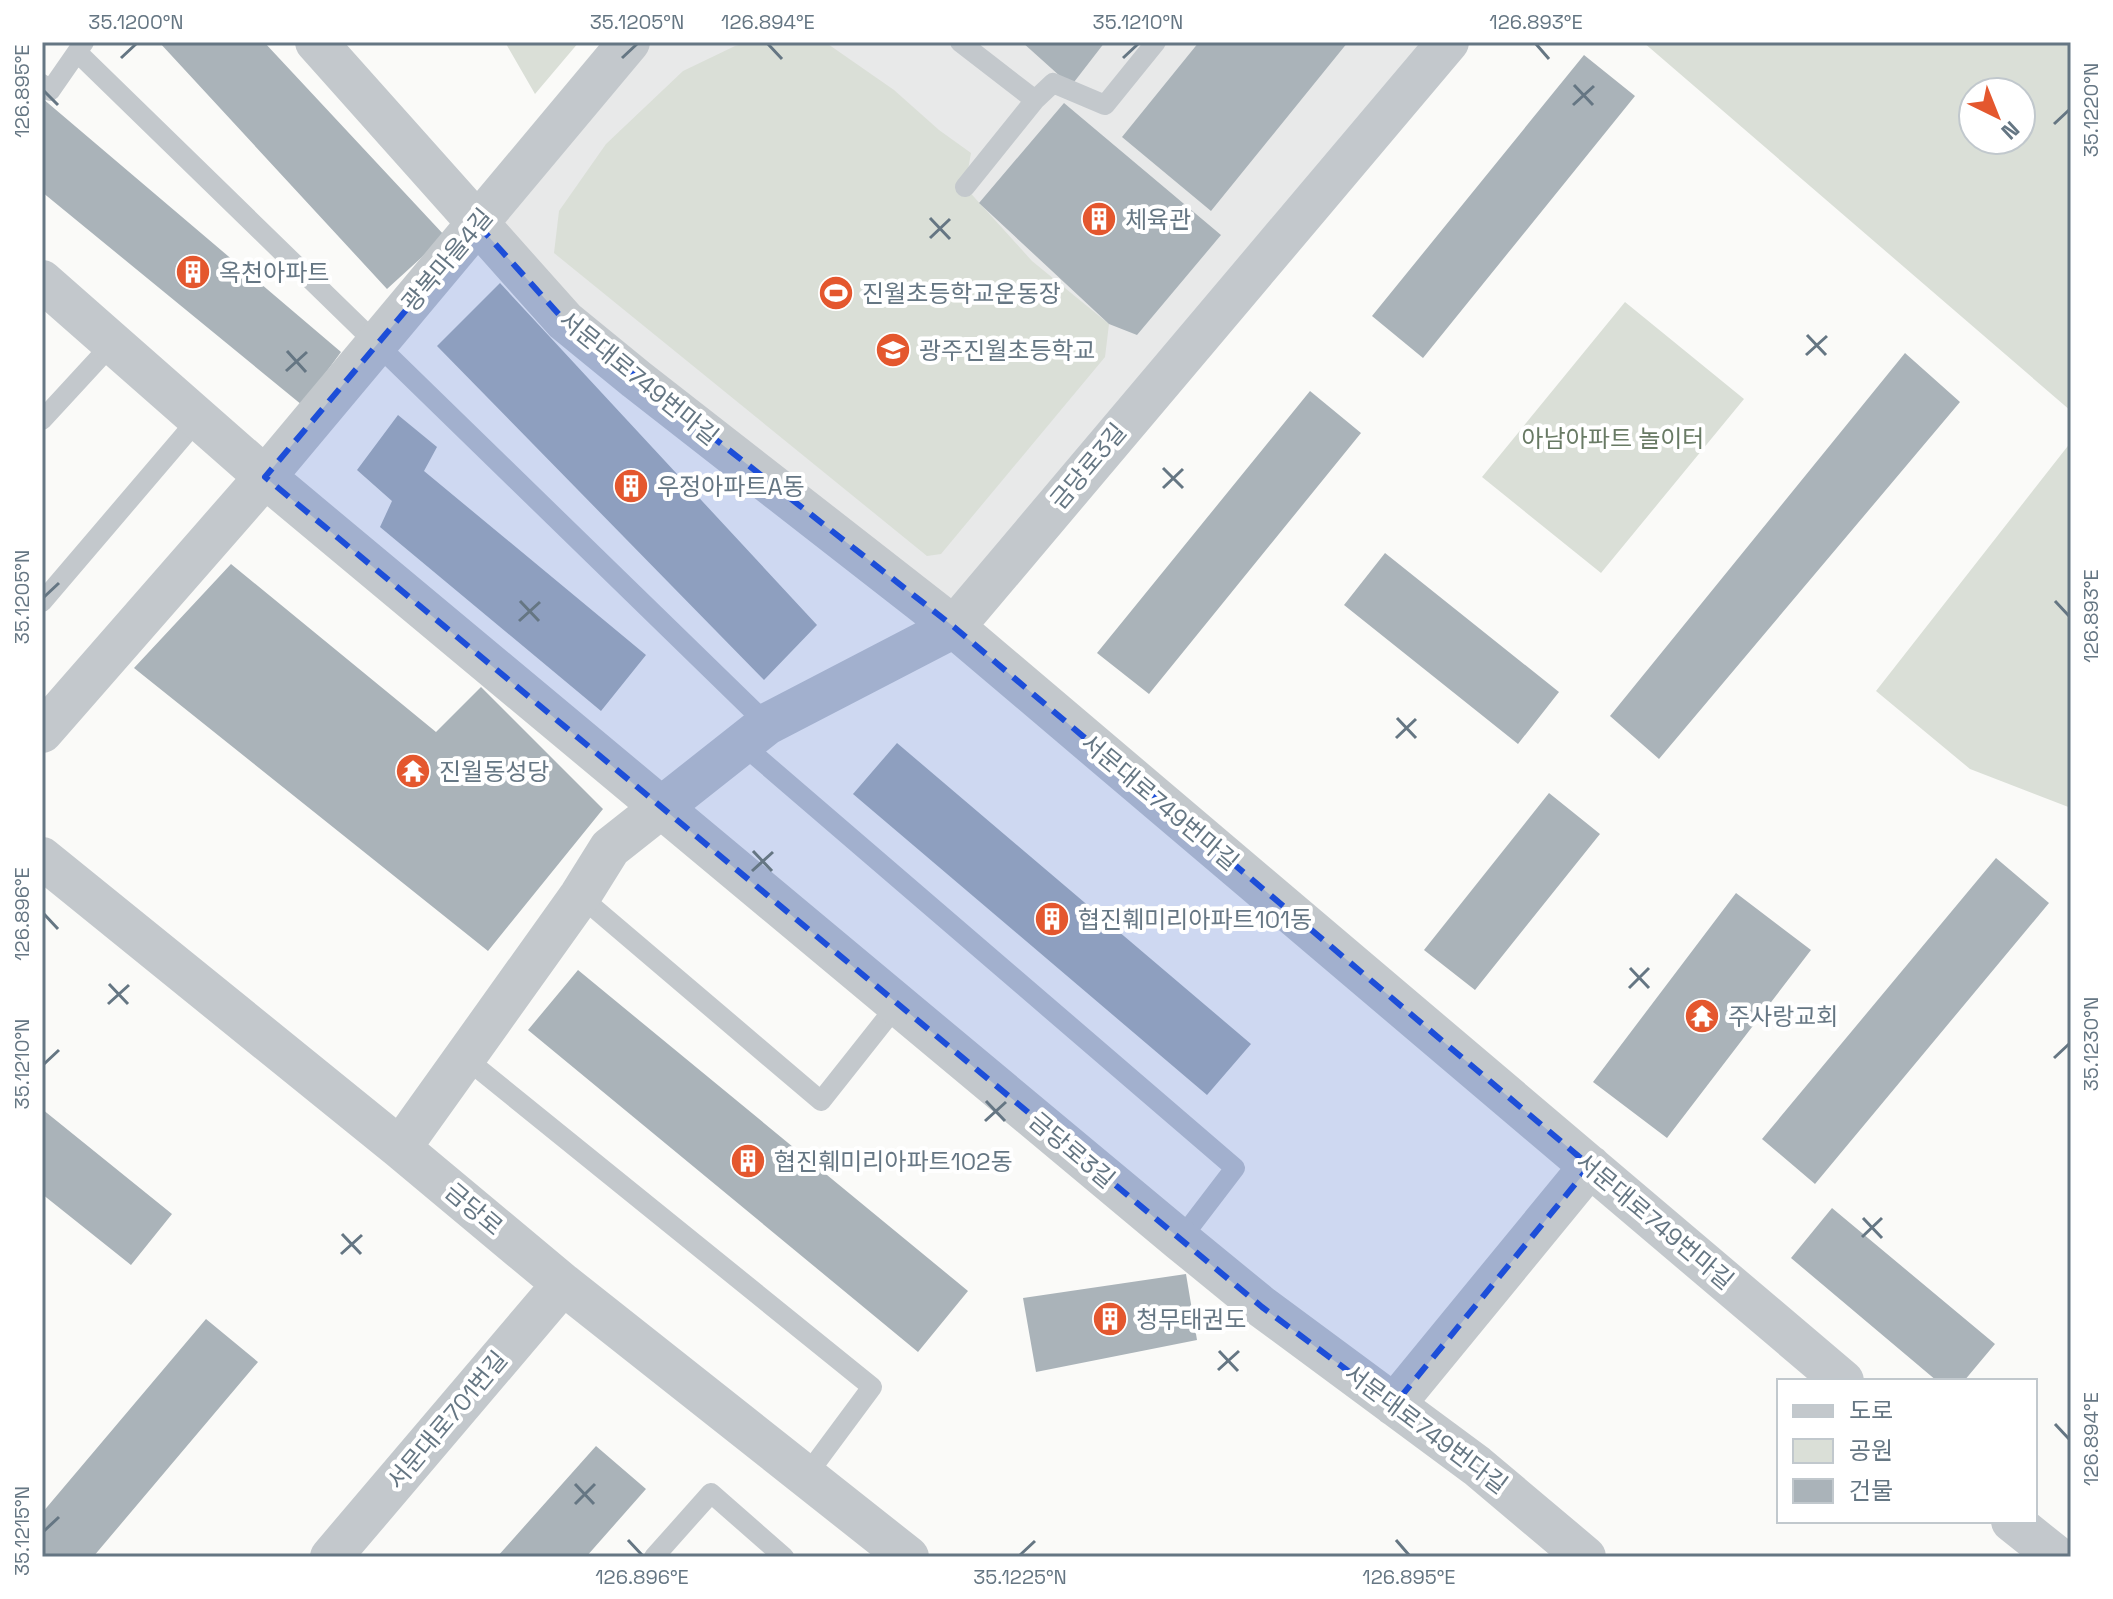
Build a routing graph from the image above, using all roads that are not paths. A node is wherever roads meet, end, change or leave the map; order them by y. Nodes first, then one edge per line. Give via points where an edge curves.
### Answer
1 (316, 42) edge
2 (629, 42) edge
3 (960, 42) edge
4 (1156, 42) edge
5 (1448, 42) edge
6 (80, 47) edge
7 (42, 84) edge
8 (1035, 100) junction
9 (965, 187) dead end
10 (478, 225) junction
11 (51, 295) edge
12 (377, 342) junction
13 (113, 343) junction
14 (199, 418) junction
15 (42, 420) edge
16 (265, 477) junction
17 (42, 602) edge
18 (954, 627) junction
19 (42, 732) edge
20 (754, 734) junction
21 (661, 808) junction
22 (42, 858) edge
23 (580, 896) junction
24 (897, 1005) junction
25 (464, 1057) junction
26 (400, 1148) junction
27 (1590, 1166) junction
28 (1180, 1240) junction
29 (563, 1284) junction
30 (1262, 1307) joint
31 (1841, 1379) edge
32 (1394, 1405) junction
33 (806, 1476) junction
34 (2014, 1523) edge
35 (331, 1557) edge
36 (654, 1557) edge
37 (784, 1557) edge
38 (908, 1557) edge
39 (1585, 1557) edge
40 (2057, 1557) edge

1 - 10 street, 서문대로749번마길
2 - 10 street, 광복마을4길
3 - 8 lane
4 - 8 lane via 1105,105 1053,83
5 - 18 street, 금당로3길
6 - 7 lane via 50,91
6 - 12 lane
8 - 9 lane
10 - 12 street, 광복마을4길
10 - 18 street, 서문대로749번마길 via 565,321
11 - 13 street
12 - 16 street, 광복마을4길
12 - 20 lane
13 - 14 street
13 - 15 lane
14 - 16 street
14 - 17 lane
16 - 19 street, 광복마을4길
16 - 21 street
18 - 20 street, 금당로3길
18 - 27 street, 서문대로749번마길
20 - 21 street, 금당로3길
20 - 28 lane via 1235,1168
21 - 23 street, 금당로3길 via 610,848
21 - 24 street, 금당로3길
22 - 26 street, 금당로
23 - 24 lane via 821,1101
23 - 25 street, 금당로3길
24 - 28 street, 금당로3길
25 - 26 street, 금당로3길
25 - 33 lane via 872,1387
26 - 29 street, 금당로
27 - 31 street, 서문대로749번마길
27 - 32 street
28 - 30 street, 금당로3길
29 - 33 street, 금당로
29 - 35 street, 서문대로701번길
30 - 32 street, 서문대로749번다길
32 - 39 street, 서문대로749번다길
33 - 38 street, 금당로
34 - 40 street
36 - 37 lane via 711,1493

